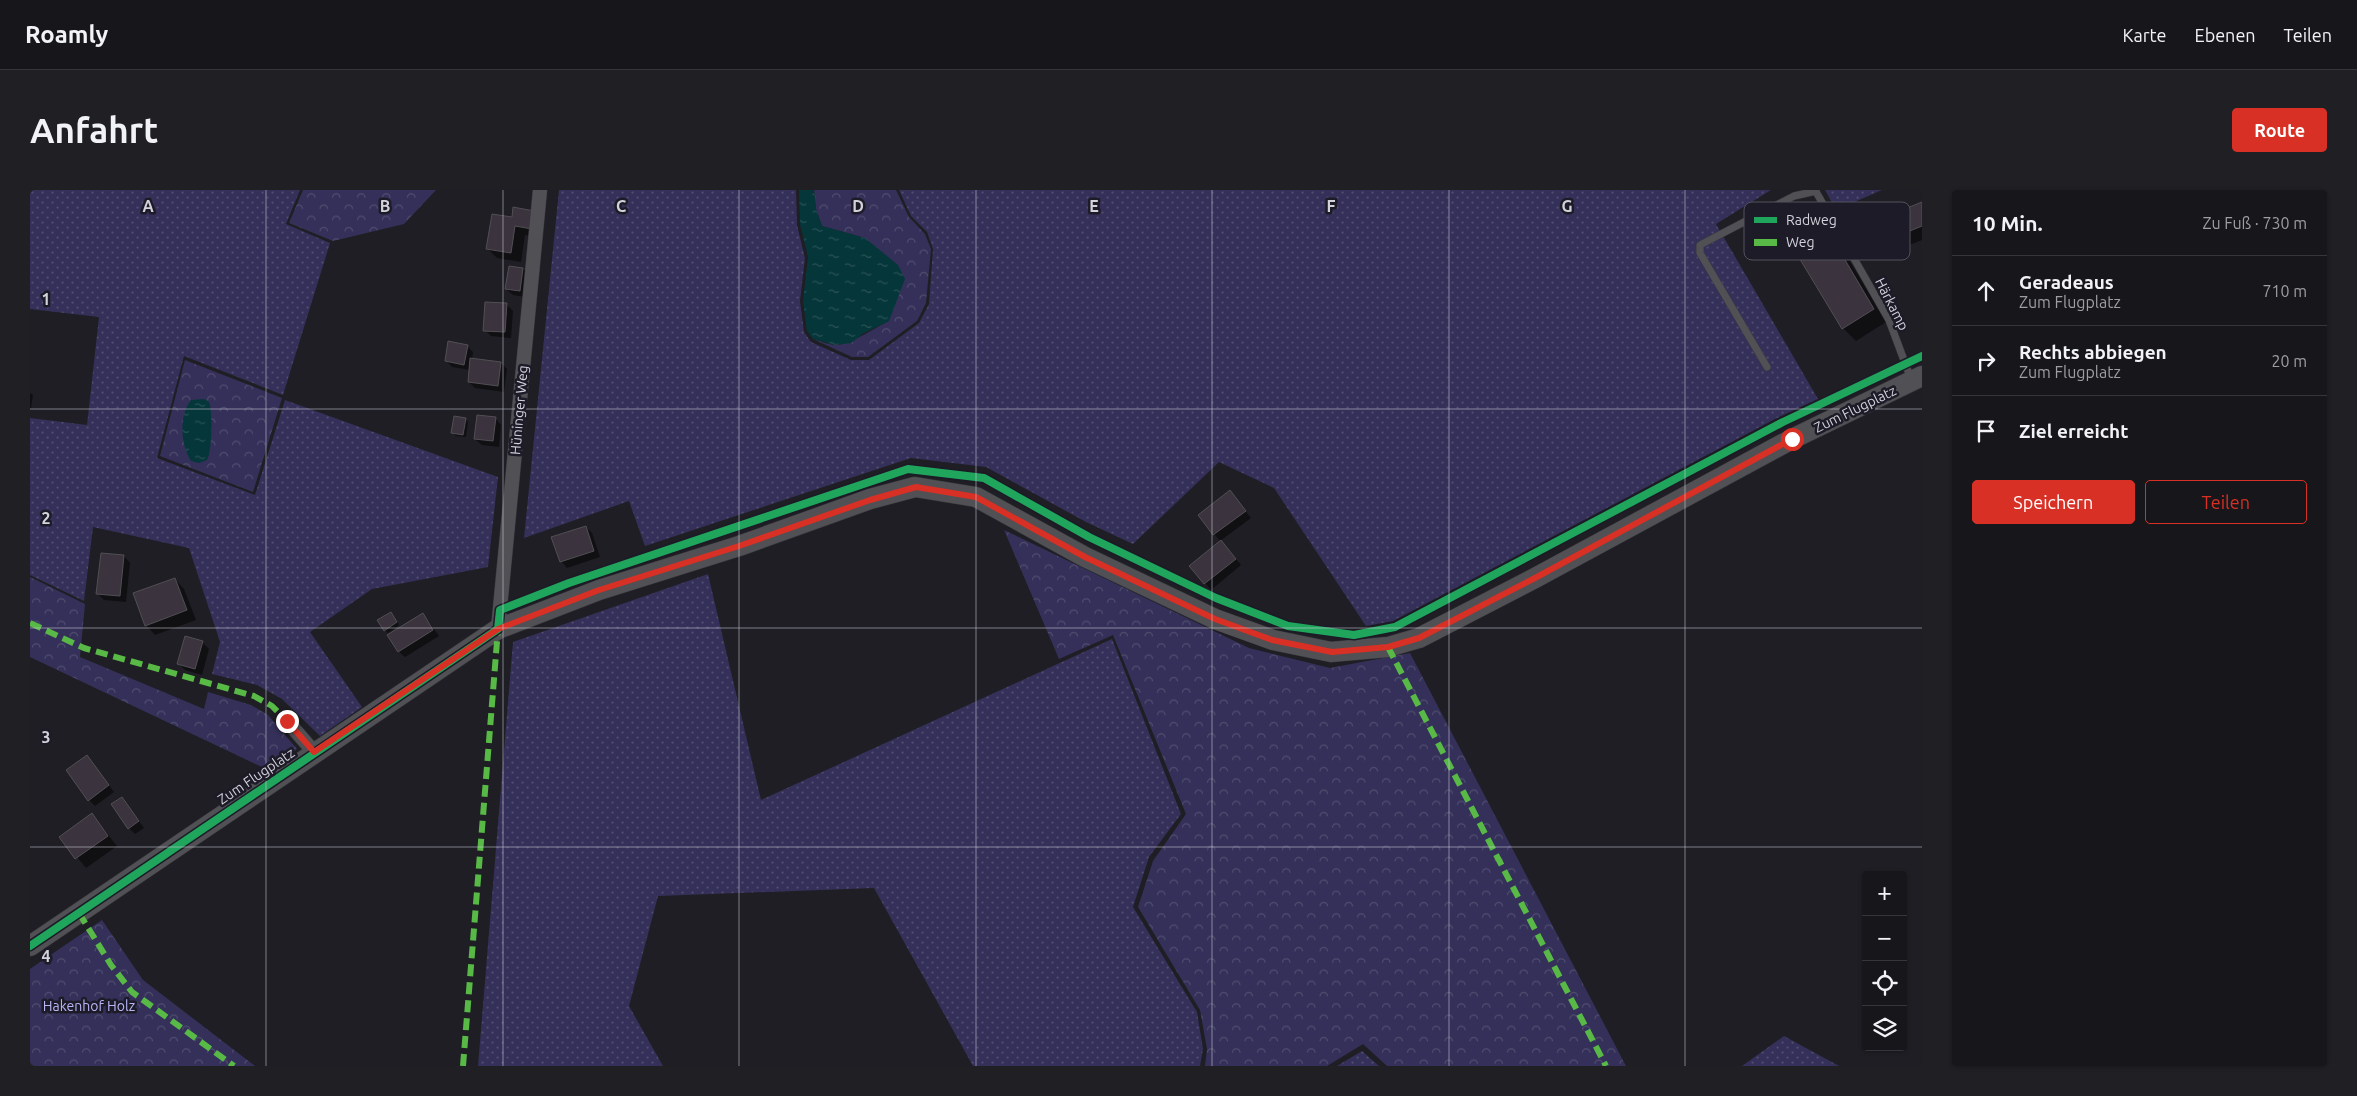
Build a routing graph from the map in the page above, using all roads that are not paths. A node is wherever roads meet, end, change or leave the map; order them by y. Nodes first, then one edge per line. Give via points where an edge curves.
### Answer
1 (540, 190) edge
2 (1815, 191) edge
3 (1782, 202) edge
4 (1821, 202) edge
5 (1744, 222) edge
6 (1855, 260) edge
7 (1767, 367) dead end
8 (1917, 378) edge
9 (498, 629) junction
10 (287, 721) dead end
11 (314, 752) junction
12 (30, 946) edge

1 - 9 street, Hüninger Weg
2 - 3 lane
2 - 4 lane, Härkamp
5 - 7 lane via 1700,245 1700,253
6 - 8 lane, Härkamp
8 - 9 street, Zum Flugplatz via 1792,439 1419,638 1388,647 1332,652 1272,640 1215,619 1111,570 976,497 916,487 599,590
9 - 11 street, Zum Flugplatz
10 - 11 street, Zum Flugplatz
11 - 12 street, Zum Flugplatz

